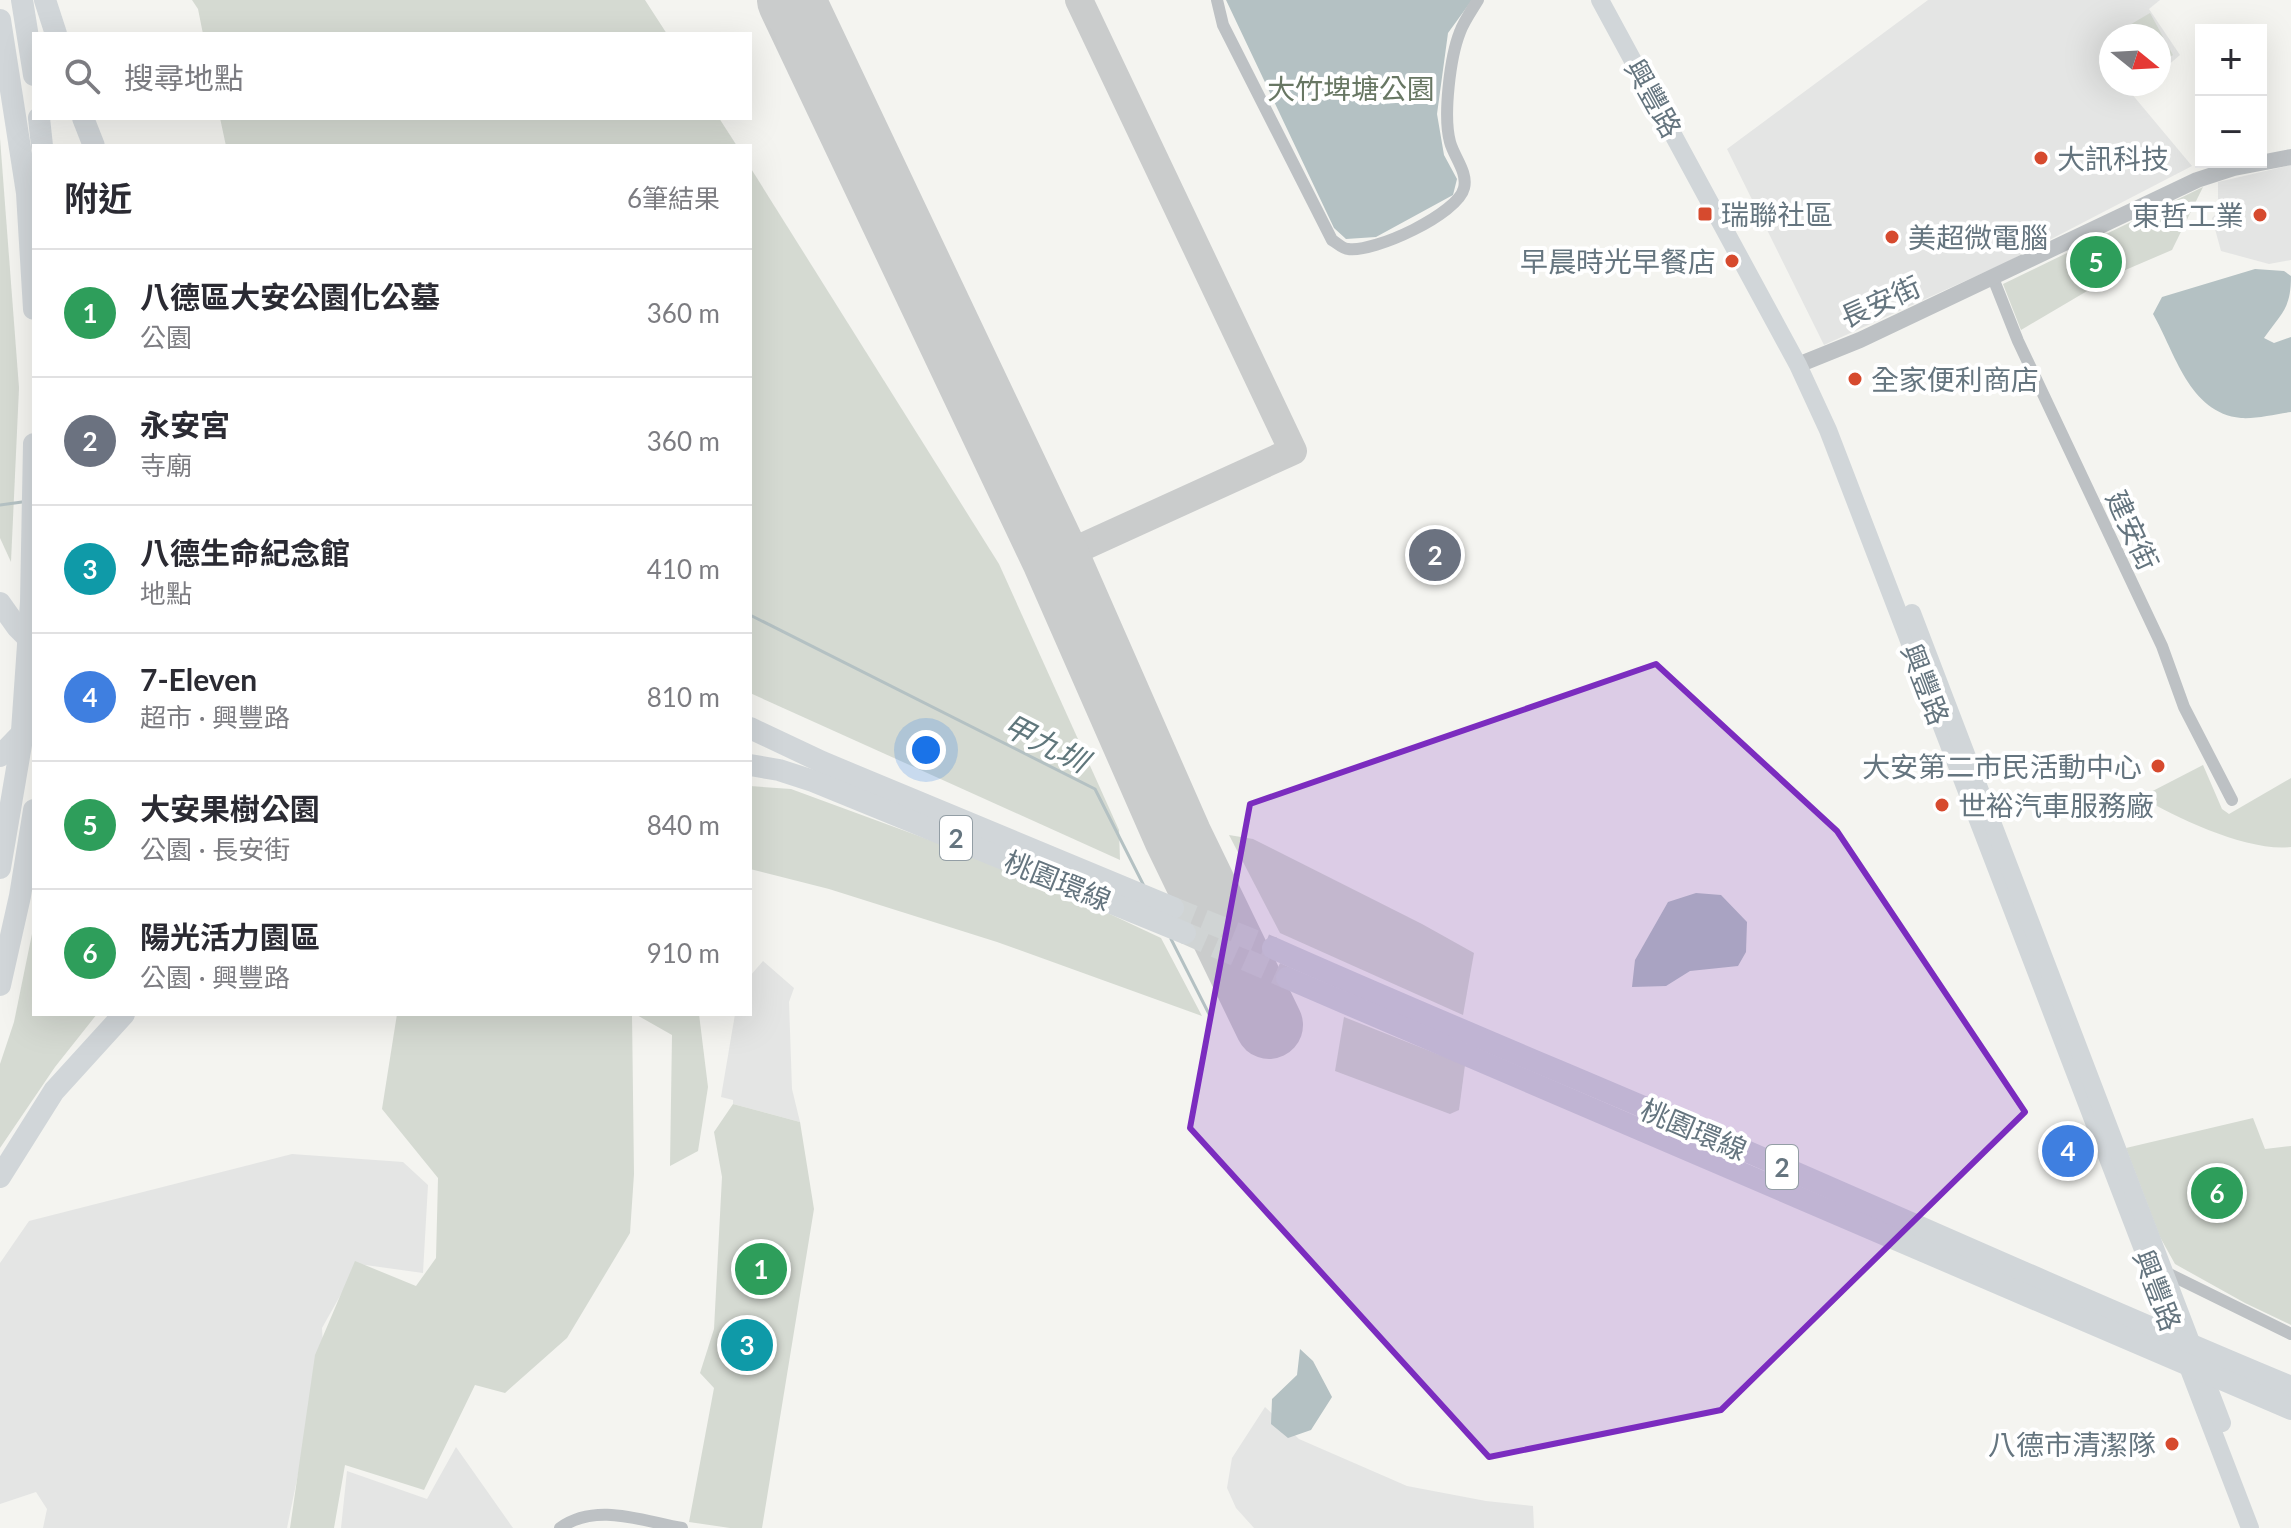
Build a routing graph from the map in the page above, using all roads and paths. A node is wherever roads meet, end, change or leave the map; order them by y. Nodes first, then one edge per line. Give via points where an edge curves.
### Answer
1 (22, 0) edge
2 (45, 0) edge
3 (1217, 0) edge
4 (1478, 0) edge
5 (1600, 0) edge
6 (1615, 0) edge
7 (0, 20) edge
8 (55, 32) edge
9 (32, 62) edge
10 (39, 120) edge
11 (84, 120) edge
12 (42, 144) edge
13 (93, 144) edge
14 (2291, 157) edge
15 (32, 276) edge
16 (1993, 278) junction
17 (1804, 362) junction
18 (32, 551) edge
19 (0, 603) edge
20 (32, 642) edge
21 (32, 722) edge
22 (752, 729) edge
23 (0, 756) edge
24 (752, 765) edge
25 (2232, 800) dead end
26 (32, 822) edge
27 (0, 868) edge
28 (1273, 948) tunnel mouth
29 (1287, 978) tunnel mouth
30 (0, 985) edge
31 (122, 1016) edge
32 (0, 1177) edge
33 (2148, 1264) junction
34 (2166, 1272) junction
35 (2174, 1313) junction
36 (2291, 1334) edge
37 (2291, 1387) edge
38 (2203, 1391) junction
39 (2291, 1409) edge
40 (560, 1528) edge
41 (682, 1528) edge
42 (2250, 1528) edge
43 (2262, 1528) edge

1 - 9 highway
2 - 8 highway
3 - 4 street via 1223,25 1332,240 1346,250 1392,240 1442,212 1463,193 1466,180 1450,141 1447,98 1459,34
5 - 17 main road, 興豐路
6 - 17 main road, 興豐路
7 - 15 highway via 27,193
10 - 12 highway
11 - 13 highway
14 - 16 street, 長安街 via 2197,180
16 - 17 street, 長安街
16 - 25 street, 建安街 via 2162,646 2184,707
17 - 33 main road, 興豐路
17 - 34 main road, 興豐路 via 1849,450
18 - 27 highway via 21,745
19 - 20 highway
21 - 23 highway
22 - 24 highway, 桃園環線 / 2 via 1165,915 813,781
26 - 30 highway
28 - 37 highway, 桃園環線 / 2
29 - 39 highway, 桃園環線 / 2
31 - 32 highway via 54,1091
33 - 34 street
33 - 35 main road, 興豐路
34 - 35 main road, 興豐路
34 - 36 street
35 - 38 main road, 興豐路
38 - 42 main road, 興豐路
38 - 43 main road, 興豐路
40 - 41 street via 574,1518 607,1514

